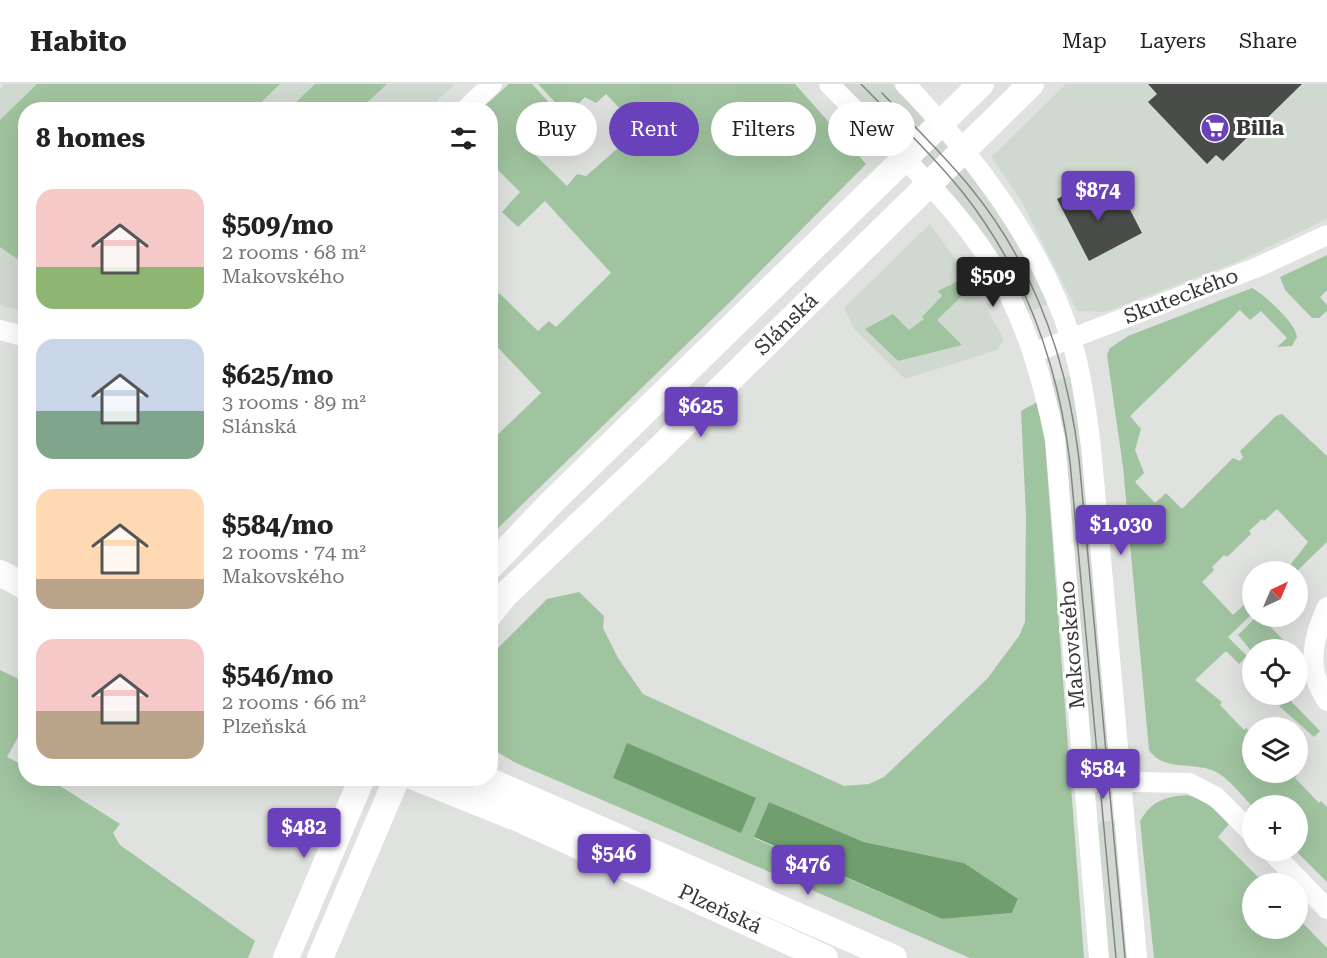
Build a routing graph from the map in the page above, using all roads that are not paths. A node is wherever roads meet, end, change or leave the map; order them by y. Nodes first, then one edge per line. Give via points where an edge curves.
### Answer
1 (492, 84) edge
2 (829, 84) edge
3 (905, 84) edge
4 (981, 84) edge
5 (1031, 84) edge
6 (473, 102) edge
7 (1327, 235) edge
8 (0, 330) edge
9 (18, 335) edge
10 (1071, 339) junction
11 (1033, 352) junction
12 (498, 559) edge
13 (0, 573) edge
14 (18, 583) edge
15 (498, 604) edge
16 (1327, 607) edge
17 (1327, 701) edge
18 (498, 771) edge
19 (1083, 781) junction
20 (1123, 782) junction
21 (498, 785) edge
22 (359, 786) edge
23 (394, 786) edge
24 (436, 786) edge
25 (574, 818) junction
26 (1242, 823) edge
27 (1280, 861) edge
28 (1327, 909) edge
29 (286, 958) edge
30 (320, 958) edge
31 (825, 958) edge
32 (894, 958) edge
33 (1099, 958) edge
34 (1137, 958) edge

1 - 6 street
2 - 11 street, Makovského via 944,200 982,249
3 - 10 street, Makovského via 1001,200 1053,289
4 - 12 main road, Slánská
5 - 15 main road, Slánská
7 - 10 street, Skuteckého via 1258,267
8 - 9 street
10 - 11 street, Skuteckého
10 - 20 street, Makovského via 1091,447
11 - 19 street, Makovského via 1055,439
13 - 14 main road
16 - 17 street via 1317,628 1312,664 1319,690
18 - 25 main road
19 - 20 street
19 - 33 street, Makovského
20 - 26 street via 1189,783 1202,787
20 - 34 street, Makovského
21 - 25 main road, Plzeňská
22 - 29 main road
23 - 30 main road
24 - 31 main road, Plzeňská via 519,819
25 - 32 main road, Plzeňská
27 - 28 street

